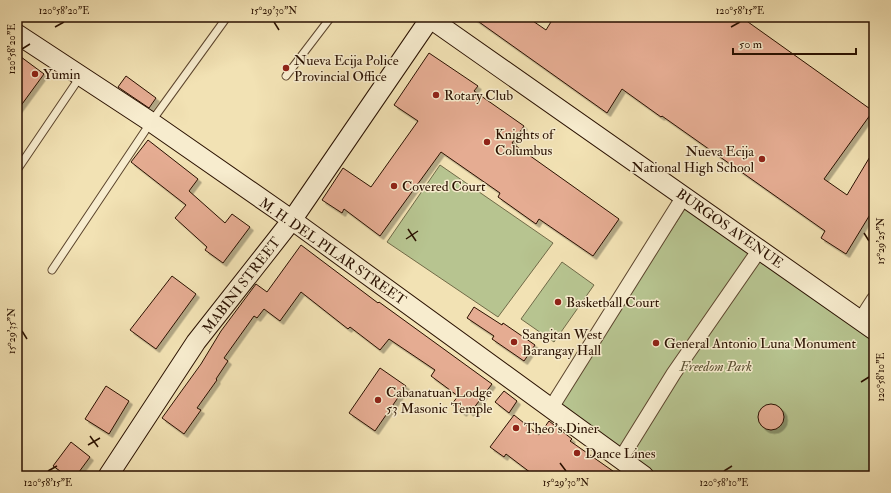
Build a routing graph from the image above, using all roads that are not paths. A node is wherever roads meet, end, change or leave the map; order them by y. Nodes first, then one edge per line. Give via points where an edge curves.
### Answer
1 (227, 17) edge
2 (330, 17) edge
3 (430, 18) edge
4 (17, 34) edge
5 (286, 76) dead end
6 (80, 77) junction
7 (151, 122) junction
8 (17, 170) edge
9 (684, 196) junction
10 (292, 220) junction
11 (760, 249) junction
12 (52, 270) dead end
13 (874, 299) edge
14 (868, 323) edge
15 (551, 408) junction
16 (620, 460) junction
17 (108, 476) edge
18 (644, 476) edge

1 - 7 lane
2 - 5 lane
3 - 9 main road, BURGOS AVENUE
3 - 10 main road, MABINI STREET
4 - 6 main road, M. H. DEL PILAR STREET
6 - 7 main road, M. H. DEL PILAR STREET
6 - 8 lane
7 - 10 main road, M. H. DEL PILAR STREET
7 - 12 lane
9 - 11 main road, BURGOS AVENUE
9 - 15 street
10 - 15 main road, M. H. DEL PILAR STREET
10 - 17 main road, MABINI STREET via 196,342
11 - 14 main road, BURGOS AVENUE
11 - 16 street via 674,374
13 - 14 street
15 - 16 main road, M. H. DEL PILAR STREET
16 - 18 main road, M. H. DEL PILAR STREET

